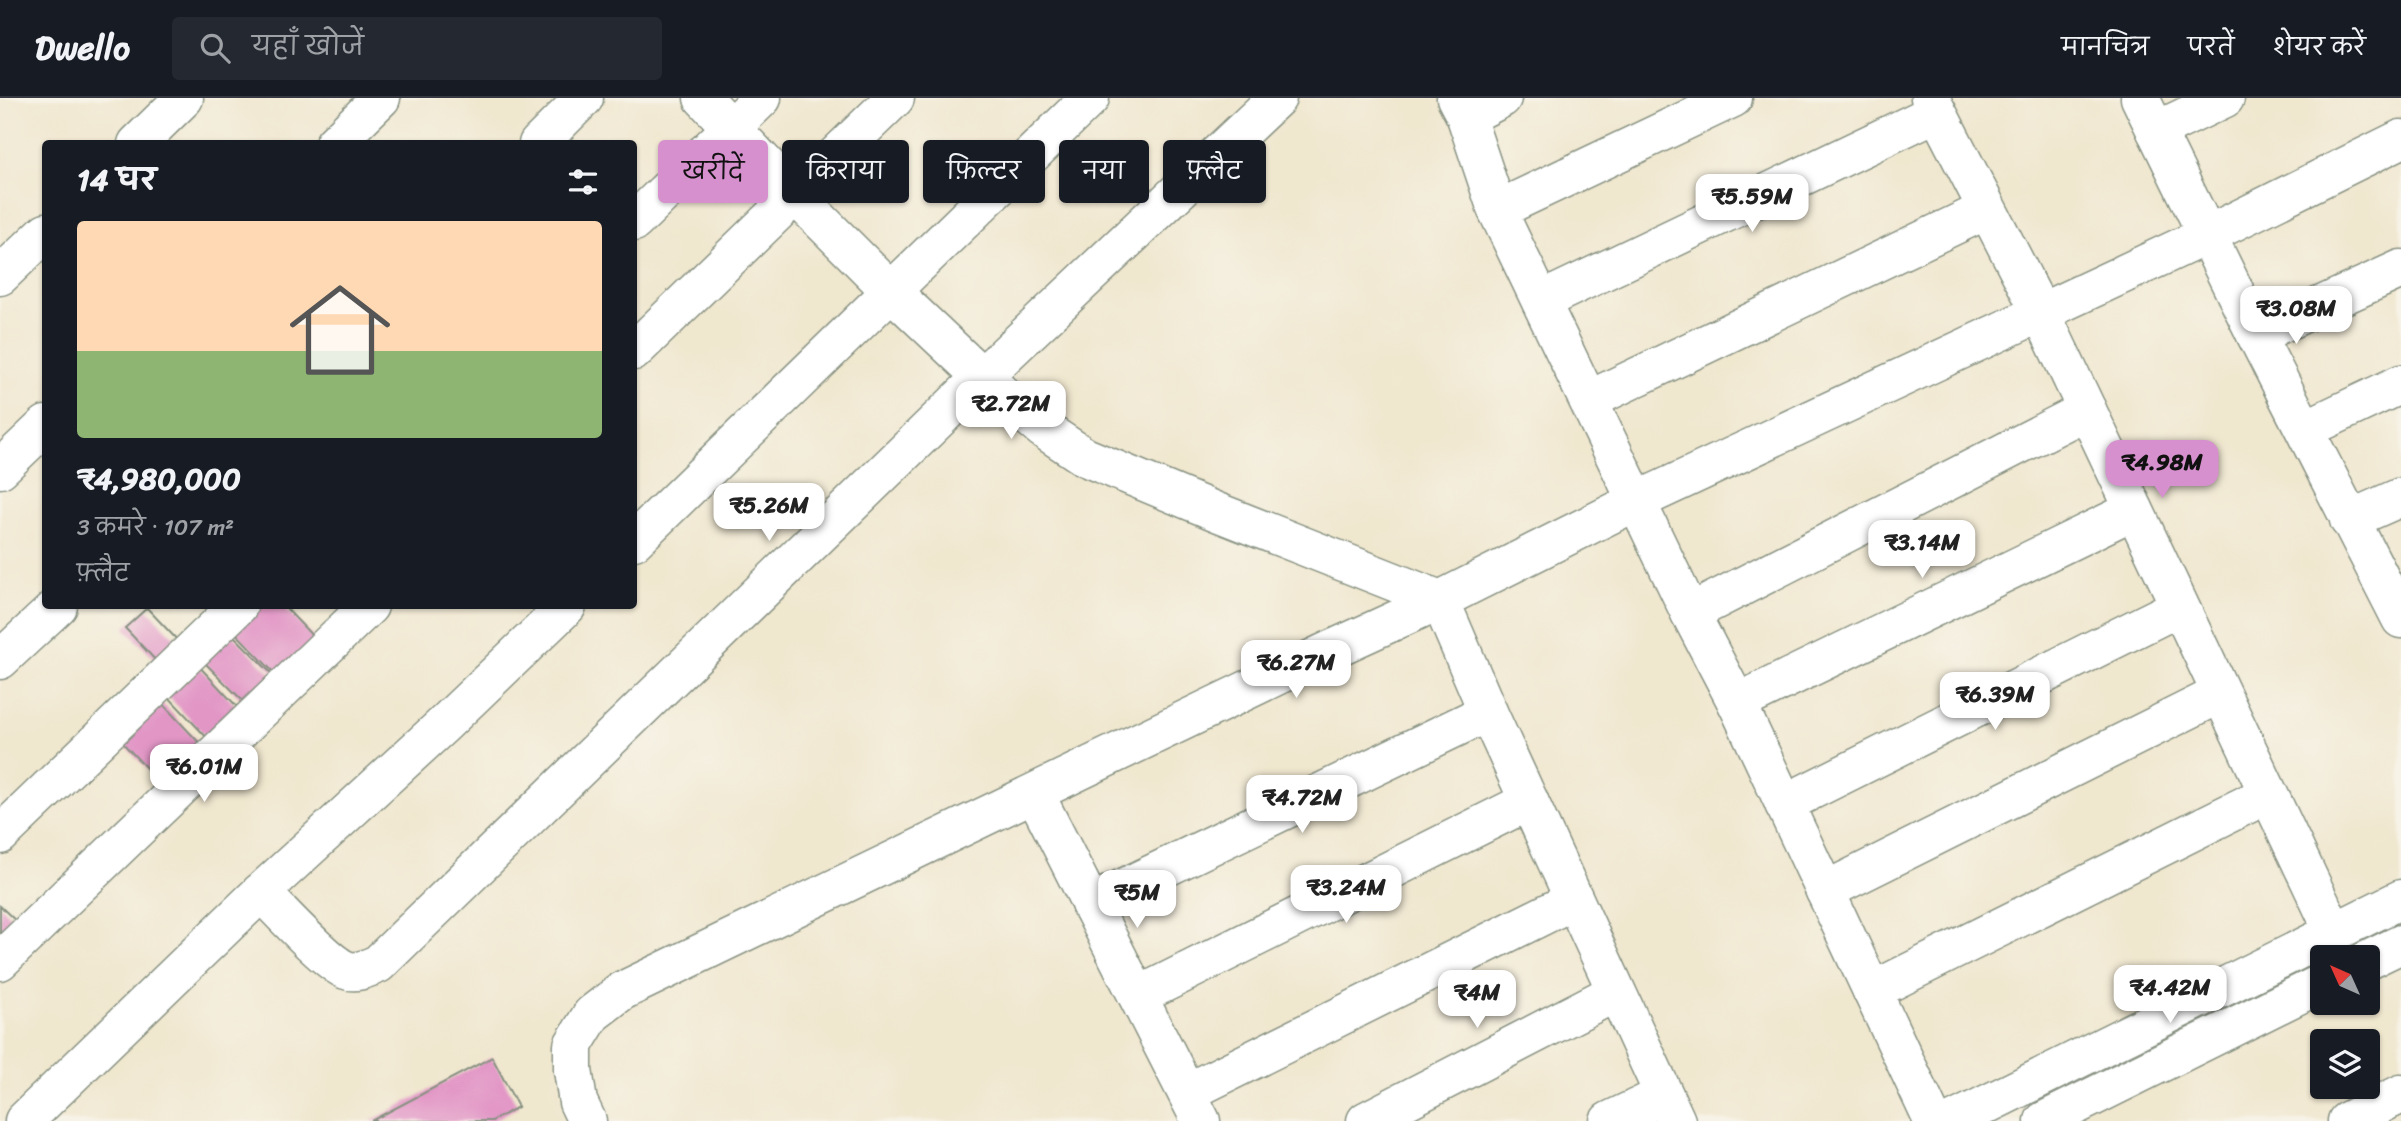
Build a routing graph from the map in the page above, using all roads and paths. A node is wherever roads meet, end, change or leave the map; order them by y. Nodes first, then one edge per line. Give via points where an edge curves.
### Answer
1 (184, 98) edge
2 (381, 98) edge
3 (584, 98) edge
4 (703, 98) edge
5 (762, 98) edge
6 (895, 98) edge
7 (1090, 98) edge
8 (1278, 98) edge
9 (1502, 98) edge
10 (1732, 98) edge
11 (2225, 98) edge
12 (1933, 105) edge
13 (1461, 107) edge
14 (2148, 115) edge
15 (731, 127) junction
16 (2401, 139) edge
17 (141, 140) edge
18 (338, 140) edge
19 (542, 140) edge
20 (852, 140) edge
21 (782, 181) edge
22 (787, 203) edge
23 (803, 203) edge
24 (1497, 210) junction
25 (1986, 211) junction
26 (637, 219) edge
27 (2207, 235) junction
28 (42, 236) edge
29 (2401, 268) edge
30 (0, 276) edge
31 (892, 292) junction
32 (1541, 301) junction
33 (2041, 313) junction
34 (2256, 335) junction
35 (637, 348) edge
36 (982, 377) junction
37 (2401, 384) edge
38 (1589, 400) junction
39 (2087, 410) junction
40 (42, 429) edge
41 (2306, 429) junction
42 (0, 469) edge
43 (2401, 497) edge
44 (1637, 502) junction
45 (2134, 510) junction
46 (2349, 520) junction
47 (637, 538) edge
48 (1440, 600) junction
49 (2179, 607) junction
50 (55, 609) edge
51 (235, 609) edge
52 (366, 609) edge
53 (563, 609) edge
54 (1690, 613) junction
55 (2401, 618) edge
56 (0, 660) edge
57 (2220, 694) junction
58 (1737, 703) junction
59 (1488, 712) junction
60 (1035, 794) junction
61 (2268, 794) junction
62 (1529, 801) junction
63 (1784, 804) junction
64 (0, 835) edge
65 (1825, 891) junction
66 (261, 892) junction
67 (2401, 898) edge
68 (1574, 900) junction
69 (1090, 904) junction
70 (2334, 932) junction
71 (2401, 944) edge
72 (2380, 954) edge
73 (0, 961) edge
74 (2310, 989) edge
75 (1872, 991) junction
76 (1616, 992) junction
77 (1138, 996) junction
78 (2401, 1094) edge
79 (1195, 1107) edge
80 (1670, 1108) edge
81 (24, 1121) edge
82 (587, 1121) edge
83 (1366, 1121) edge
84 (1609, 1121) edge
85 (1933, 1121) edge
86 (1953, 1121) edge
87 (2044, 1121) edge
88 (2347, 1121) edge

1 - 17 street
2 - 18 street
3 - 19 street
4 - 15 street
5 - 15 street
6 - 20 street
7 - 31 street
8 - 36 street
9 - 13 street
10 - 24 street
11 - 14 street
12 - 25 street
12 - 32 street
13 - 24 street
14 - 27 street
15 - 21 street
15 - 26 street
16 - 27 street
22 - 35 street
23 - 31 street
24 - 32 street
25 - 33 street
25 - 38 street
27 - 33 street
27 - 34 street
28 - 30 street
29 - 34 street
31 - 36 street
31 - 47 street
32 - 38 street
33 - 39 street
33 - 44 street
34 - 41 street
36 - 48 street via 1043,429 1085,457
36 - 66 street via 378,964 347,971
37 - 41 street
38 - 44 street
39 - 45 street
39 - 54 street
40 - 42 street
41 - 46 street
43 - 46 street
44 - 48 street
44 - 54 street
45 - 49 street
45 - 58 street
46 - 55 street
48 - 59 street
48 - 60 street
49 - 57 street
49 - 63 street
50 - 56 street
51 - 64 street
52 - 73 street
53 - 66 street
54 - 58 street
57 - 61 street
57 - 65 street
58 - 63 street
59 - 62 street
59 - 69 street
60 - 69 street
60 - 82 street via 622,991 592,1014 573,1045 578,1102
61 - 70 street
61 - 75 street
62 - 68 street
62 - 77 street
63 - 65 street
65 - 75 street
66 - 81 street
67 - 70 street
68 - 76 street
68 - 79 street
69 - 77 street
70 - 86 street
71 - 72 street
74 - 87 street
75 - 85 street
76 - 80 street
76 - 83 street
77 - 79 street
78 - 88 street
80 - 84 street

